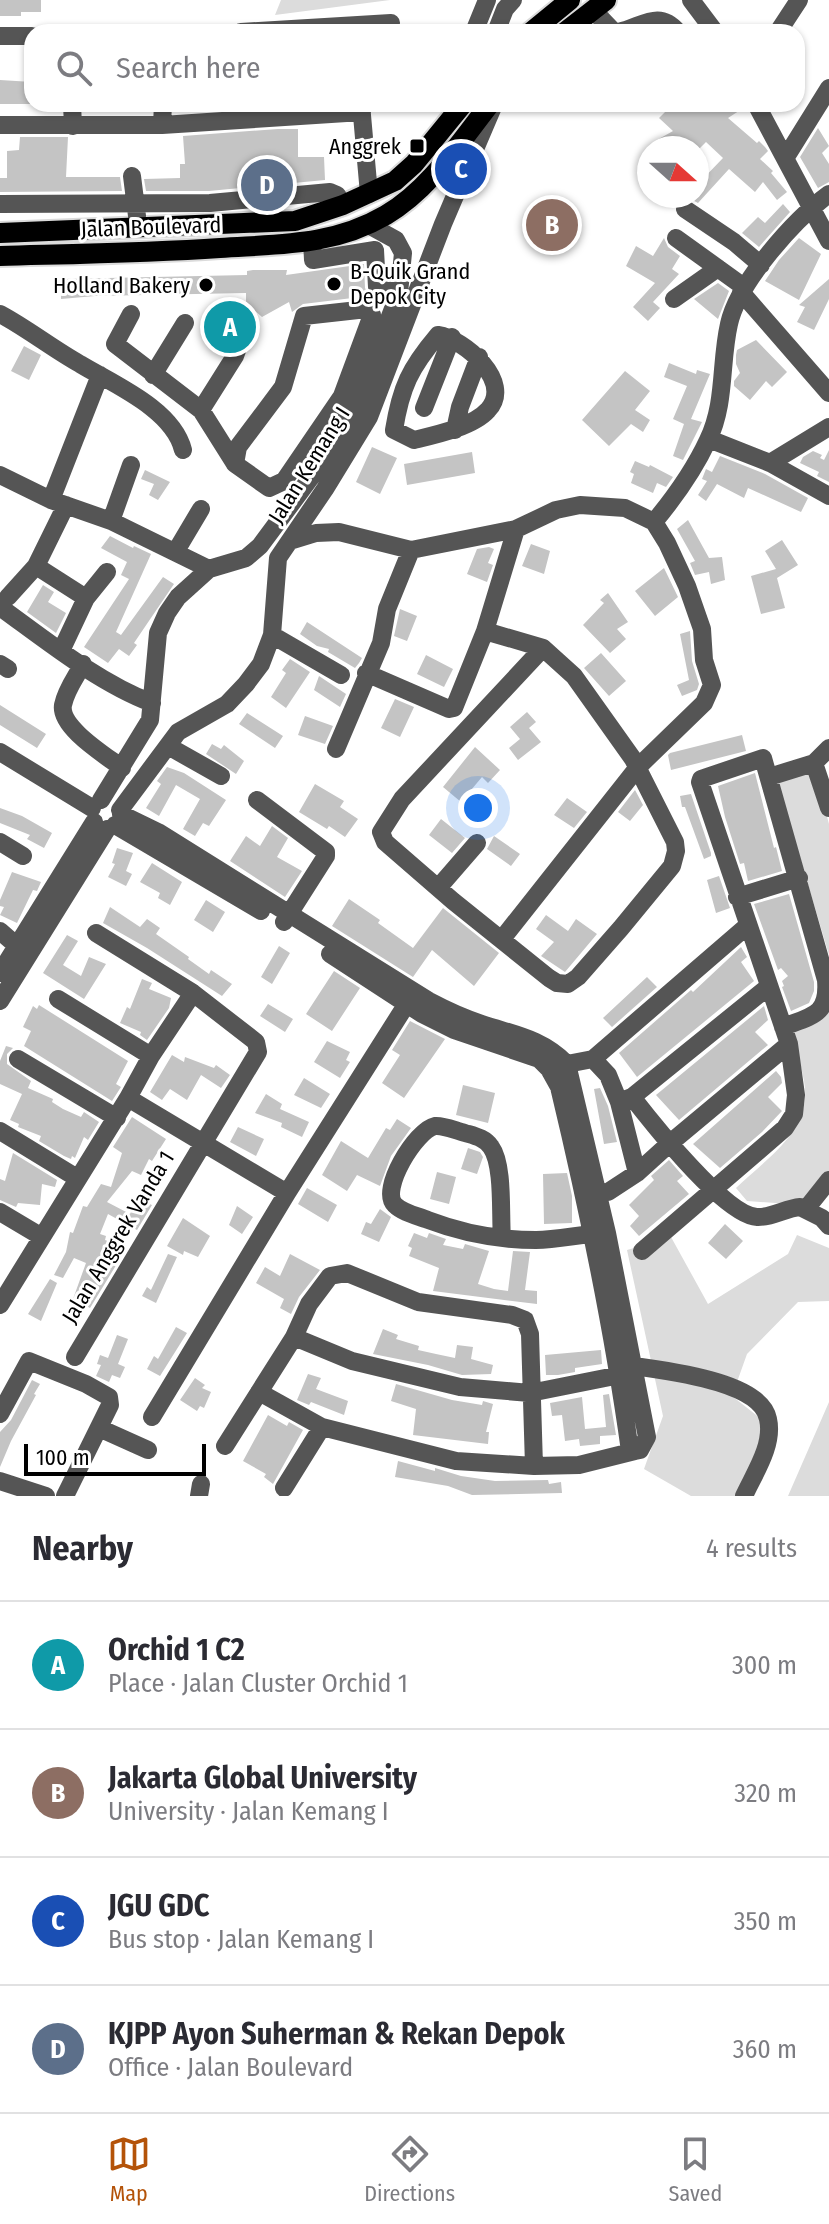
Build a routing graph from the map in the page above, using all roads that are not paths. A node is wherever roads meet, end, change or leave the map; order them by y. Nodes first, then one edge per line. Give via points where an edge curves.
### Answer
1 (487, 0) edge
2 (513, 0) edge
3 (570, 0) edge
4 (691, 0) edge
5 (704, 0) edge
6 (799, 0) edge
7 (599, 5) edge
8 (391, 23) dead end
9 (385, 24) edge
10 (477, 24) edge
11 (499, 24) edge
12 (541, 24) edge
13 (575, 24) edge
14 (611, 24) edge
15 (639, 24) edge
16 (670, 24) edge
17 (710, 24) edge
18 (713, 24) edge
19 (783, 24) edge
20 (0, 36) edge
21 (24, 36) edge
22 (829, 88) edge
23 (72, 112) edge
24 (163, 112) edge
25 (315, 112) edge
26 (362, 112) edge
27 (456, 112) edge
28 (485, 112) edge
29 (489, 112) edge
30 (761, 112) edge
31 (0, 125) edge
32 (162, 125) junction
33 (73, 126) junction
34 (786, 157) junction
35 (132, 176) dead end
36 (369, 194) junction
37 (829, 194) edge
38 (0, 204) edge
39 (135, 205) junction
40 (343, 205) junction
41 (811, 207) junction
42 (685, 209) dead end
43 (367, 224) junction
44 (139, 227) junction
45 (0, 233) edge
46 (676, 238) dead end
47 (312, 240) junction
48 (829, 241) edge
49 (0, 256) edge
50 (761, 265) junction
51 (718, 268) junction
52 (400, 283) junction
53 (742, 290) junction
54 (674, 299) dead end
55 (367, 309) junction
56 (394, 309) junction
57 (0, 314) edge
58 (131, 314) dead end
59 (248, 320) dead end
60 (185, 323) dead end
61 (452, 337) junction
62 (479, 357) junction
63 (100, 375) junction
64 (153, 375) junction
65 (376, 375) junction
66 (406, 381) junction
67 (829, 393) edge
68 (460, 407) junction
69 (424, 408) junction
70 (397, 409) junction
71 (201, 410) junction
72 (829, 427) edge
73 (455, 430) junction
74 (709, 439) junction
75 (183, 450) dead end
76 (770, 463) junction
77 (235, 464) junction
78 (131, 465) dead end
79 (0, 475) edge
80 (316, 490) junction
81 (829, 496) edge
82 (58, 503) junction
83 (201, 509) dead end
84 (658, 518) junction
85 (111, 521) junction
86 (516, 529) junction
87 (293, 536) junction
88 (411, 550) junction
89 (176, 551) junction
90 (246, 558) junction
91 (36, 566) junction
92 (209, 569) junction
93 (107, 572) dead end
94 (275, 580) junction
95 (86, 598) junction
96 (4, 602) edge
97 (485, 631) junction
98 (272, 635) junction
99 (543, 648) junction
100 (61, 651) junction
101 (83, 664) junction
102 (366, 673) junction
103 (341, 675) dead end
104 (151, 712) junction
105 (173, 739) junction
106 (829, 748) edge
107 (336, 749) dead end
108 (0, 752) edge
109 (809, 764) junction
110 (638, 767) junction
111 (122, 768) junction
112 (776, 775) junction
113 (221, 776) dead end
114 (257, 800) dead end
115 (829, 808) edge
116 (107, 815) junction
117 (0, 842) edge
118 (477, 843) dead end
119 (23, 856) dead end
120 (799, 878) junction
121 (438, 888) junction
122 (737, 897) junction
123 (286, 918) junction
124 (747, 926) junction
125 (0, 931) edge
126 (96, 933) dead end
127 (502, 939) junction
128 (16, 945) junction
129 (0, 973) edge
130 (768, 987) junction
131 (193, 993) junction
132 (58, 999) dead end
133 (0, 1001) edge
134 (406, 1005) junction
135 (786, 1036) junction
136 (151, 1056) junction
137 (18, 1059) dead end
138 (593, 1059) junction
139 (567, 1064) junction
140 (128, 1098) junction
141 (626, 1100) junction
142 (117, 1118) junction
143 (0, 1131) edge
144 (203, 1142) junction
145 (669, 1144) junction
146 (637, 1173) junction
147 (77, 1178) junction
148 (829, 1180) edge
149 (714, 1189) junction
150 (608, 1192) dead end
151 (287, 1193) junction
152 (806, 1209) junction
153 (0, 1212) edge
154 (829, 1226) edge
155 (600, 1233) junction
156 (42, 1237) junction
157 (502, 1238) junction
158 (642, 1251) dead end
159 (0, 1305) edge
160 (294, 1337) junction
161 (75, 1357) dead end
162 (627, 1371) junction
163 (259, 1392) junction
164 (530, 1393) junction
165 (0, 1414) edge
166 (152, 1417) dead end
167 (322, 1427) junction
168 (99, 1428) junction
169 (225, 1446) dead end
170 (148, 1450) dead end
171 (534, 1466) junction
172 (0, 1481) edge
173 (284, 1488) dead end
174 (46, 1496) edge
175 (65, 1496) edge
176 (744, 1496) edge

1 - 10 street
2 - 11 street
3 - 12 main road
4 - 17 street
5 - 18 street
6 - 19 street
7 - 13 main road
7 - 14 street
8 - 9 street
15 - 16 street via 648,19
20 - 21 street
22 - 34 street
23 - 33 street
24 - 32 street
25 - 32 street
26 - 36 street
27 - 36 main road, Jalan Boulevard via 414,164
28 - 43 main road, Jalan Boulevard via 410,198
29 - 65 street, Jalan Kemang I
30 - 34 street
31 - 33 street
32 - 33 street
34 - 41 street
35 - 39 street
36 - 40 main road, Jalan Boulevard
37 - 41 street
38 - 39 street
39 - 40 street via 330,192
39 - 44 street
40 - 44 main road, Jalan Boulevard via 295,221
41 - 48 street
41 - 50 street
42 - 50 street
43 - 47 main road, Jalan Boulevard via 348,234
43 - 52 street, Jalan Kemang I via 396,240 403,253
44 - 45 main road, Jalan Boulevard
46 - 51 street
47 - 49 main road, Jalan Boulevard
47 - 52 street via 313,260 375,250 377,287
50 - 53 street
51 - 53 street
51 - 54 street
52 - 56 street, Jalan Kemang I
53 - 67 street
53 - 74 street via 729,324 721,402
55 - 56 street
55 - 77 street via 304,316 283,387 238,447
55 - 77 street via 372,315 342,396 284,481 269,488
56 - 65 street, Jalan Kemang I
57 - 63 street
58 - 64 street via 115,344
59 - 71 street via 235,356
60 - 64 street
61 - 62 street
61 - 66 street via 438,335
61 - 69 street
62 - 68 street
62 - 73 street via 493,381 494,399 488,410
63 - 75 street via 173,428
63 - 82 street
64 - 71 street
65 - 66 street
65 - 80 street, Jalan Kemang I via 369,417
66 - 70 street
68 - 69 street
68 - 73 street
69 - 70 street
70 - 73 street via 394,430 414,440
71 - 77 street
72 - 76 street
74 - 76 street
74 - 84 street
76 - 81 street
78 - 85 street
79 - 82 street
80 - 87 street, Jalan Kemang I
80 - 90 street, Jalan Kemang I via 297,494
82 - 85 street
82 - 91 street
83 - 89 street
84 - 86 street via 625,508 580,505
84 - 110 street via 695,607 712,685 704,703
85 - 89 street
86 - 88 street
86 - 97 street
87 - 88 street via 339,532
87 - 94 street, Jalan Kemang I via 278,558
88 - 102 street
89 - 92 street
90 - 92 street, Jalan Kemang I
90 - 94 street
91 - 95 street
91 - 96 street
92 - 104 street, Jalan Kemang I via 178,597 158,633
93 - 95 street
94 - 98 street, Jalan Kemang I
95 - 100 street
96 - 100 street
97 - 99 street
97 - 102 street via 452,709
98 - 103 street
98 - 105 street, Jalan Kemang I via 261,664 227,704
99 - 110 street via 574,676
99 - 121 street via 382,826 385,842
100 - 101 street
101 - 104 street
101 - 111 street via 66,695 63,716
102 - 107 street
104 - 105 street
104 - 111 street, Jalan Kemang I
105 - 113 street
105 - 116 street, Jalan Kemang I
106 - 109 street
108 - 116 street
109 - 112 street
109 - 115 street
110 - 127 street
110 - 127 street via 675,842 672,866 568,984 549,978
111 - 116 street, Jalan Kemang I
112 - 120 street
112 - 122 street via 763,758 700,780
114 - 123 street via 326,852
116 - 123 street
116 - 128 street, Jalan Kemang I
116 - 133 street, Jalan Kemang I
117 - 119 street
118 - 121 street
120 - 122 street
120 - 135 street via 827,995 822,1009
121 - 127 street
122 - 124 street
123 - 134 street
123 - 139 street via 453,1014 534,1040
124 - 130 street
124 - 138 street
125 - 128 street
126 - 131 street
128 - 129 street, Jalan Kemang I
130 - 135 street
130 - 141 street
131 - 136 street
131 - 144 street, Jalan Anggrek Vanda 1 via 259,1048
132 - 136 street
134 - 151 street
134 - 155 street via 454,1030 539,1059 549,1069 559,1087
135 - 145 street
135 - 149 street via 794,1114 785,1128
136 - 140 street
137 - 142 street
138 - 139 street
138 - 141 street
139 - 155 street
140 - 142 street
140 - 144 street
141 - 145 street
141 - 146 street
142 - 147 street
143 - 147 street
144 - 151 street
144 - 161 street, Jalan Anggrek Vanda 1
145 - 146 street
145 - 149 street
146 - 150 street
147 - 156 street
148 - 152 street
149 - 152 street via 734,1209 758,1217
149 - 158 street
151 - 166 street
152 - 154 street
153 - 156 street
155 - 157 street
155 - 162 street
156 - 159 street
157 - 157 street via 441,1225 394,1205 391,1183 424,1131 445,1127 489,1144 498,1167
160 - 163 street
160 - 164 street via 410,1377
160 - 164 street via 325,1281 347,1273 418,1302 525,1320 530,1334
162 - 164 street
162 - 171 street via 647,1437 640,1450 579,1465
162 - 176 street via 722,1384 764,1409 767,1441
163 - 167 street
163 - 169 street
164 - 171 street
165 - 168 street via 33,1361 109,1397
167 - 171 street via 456,1461
167 - 173 street
168 - 170 street
168 - 175 street
172 - 174 street

